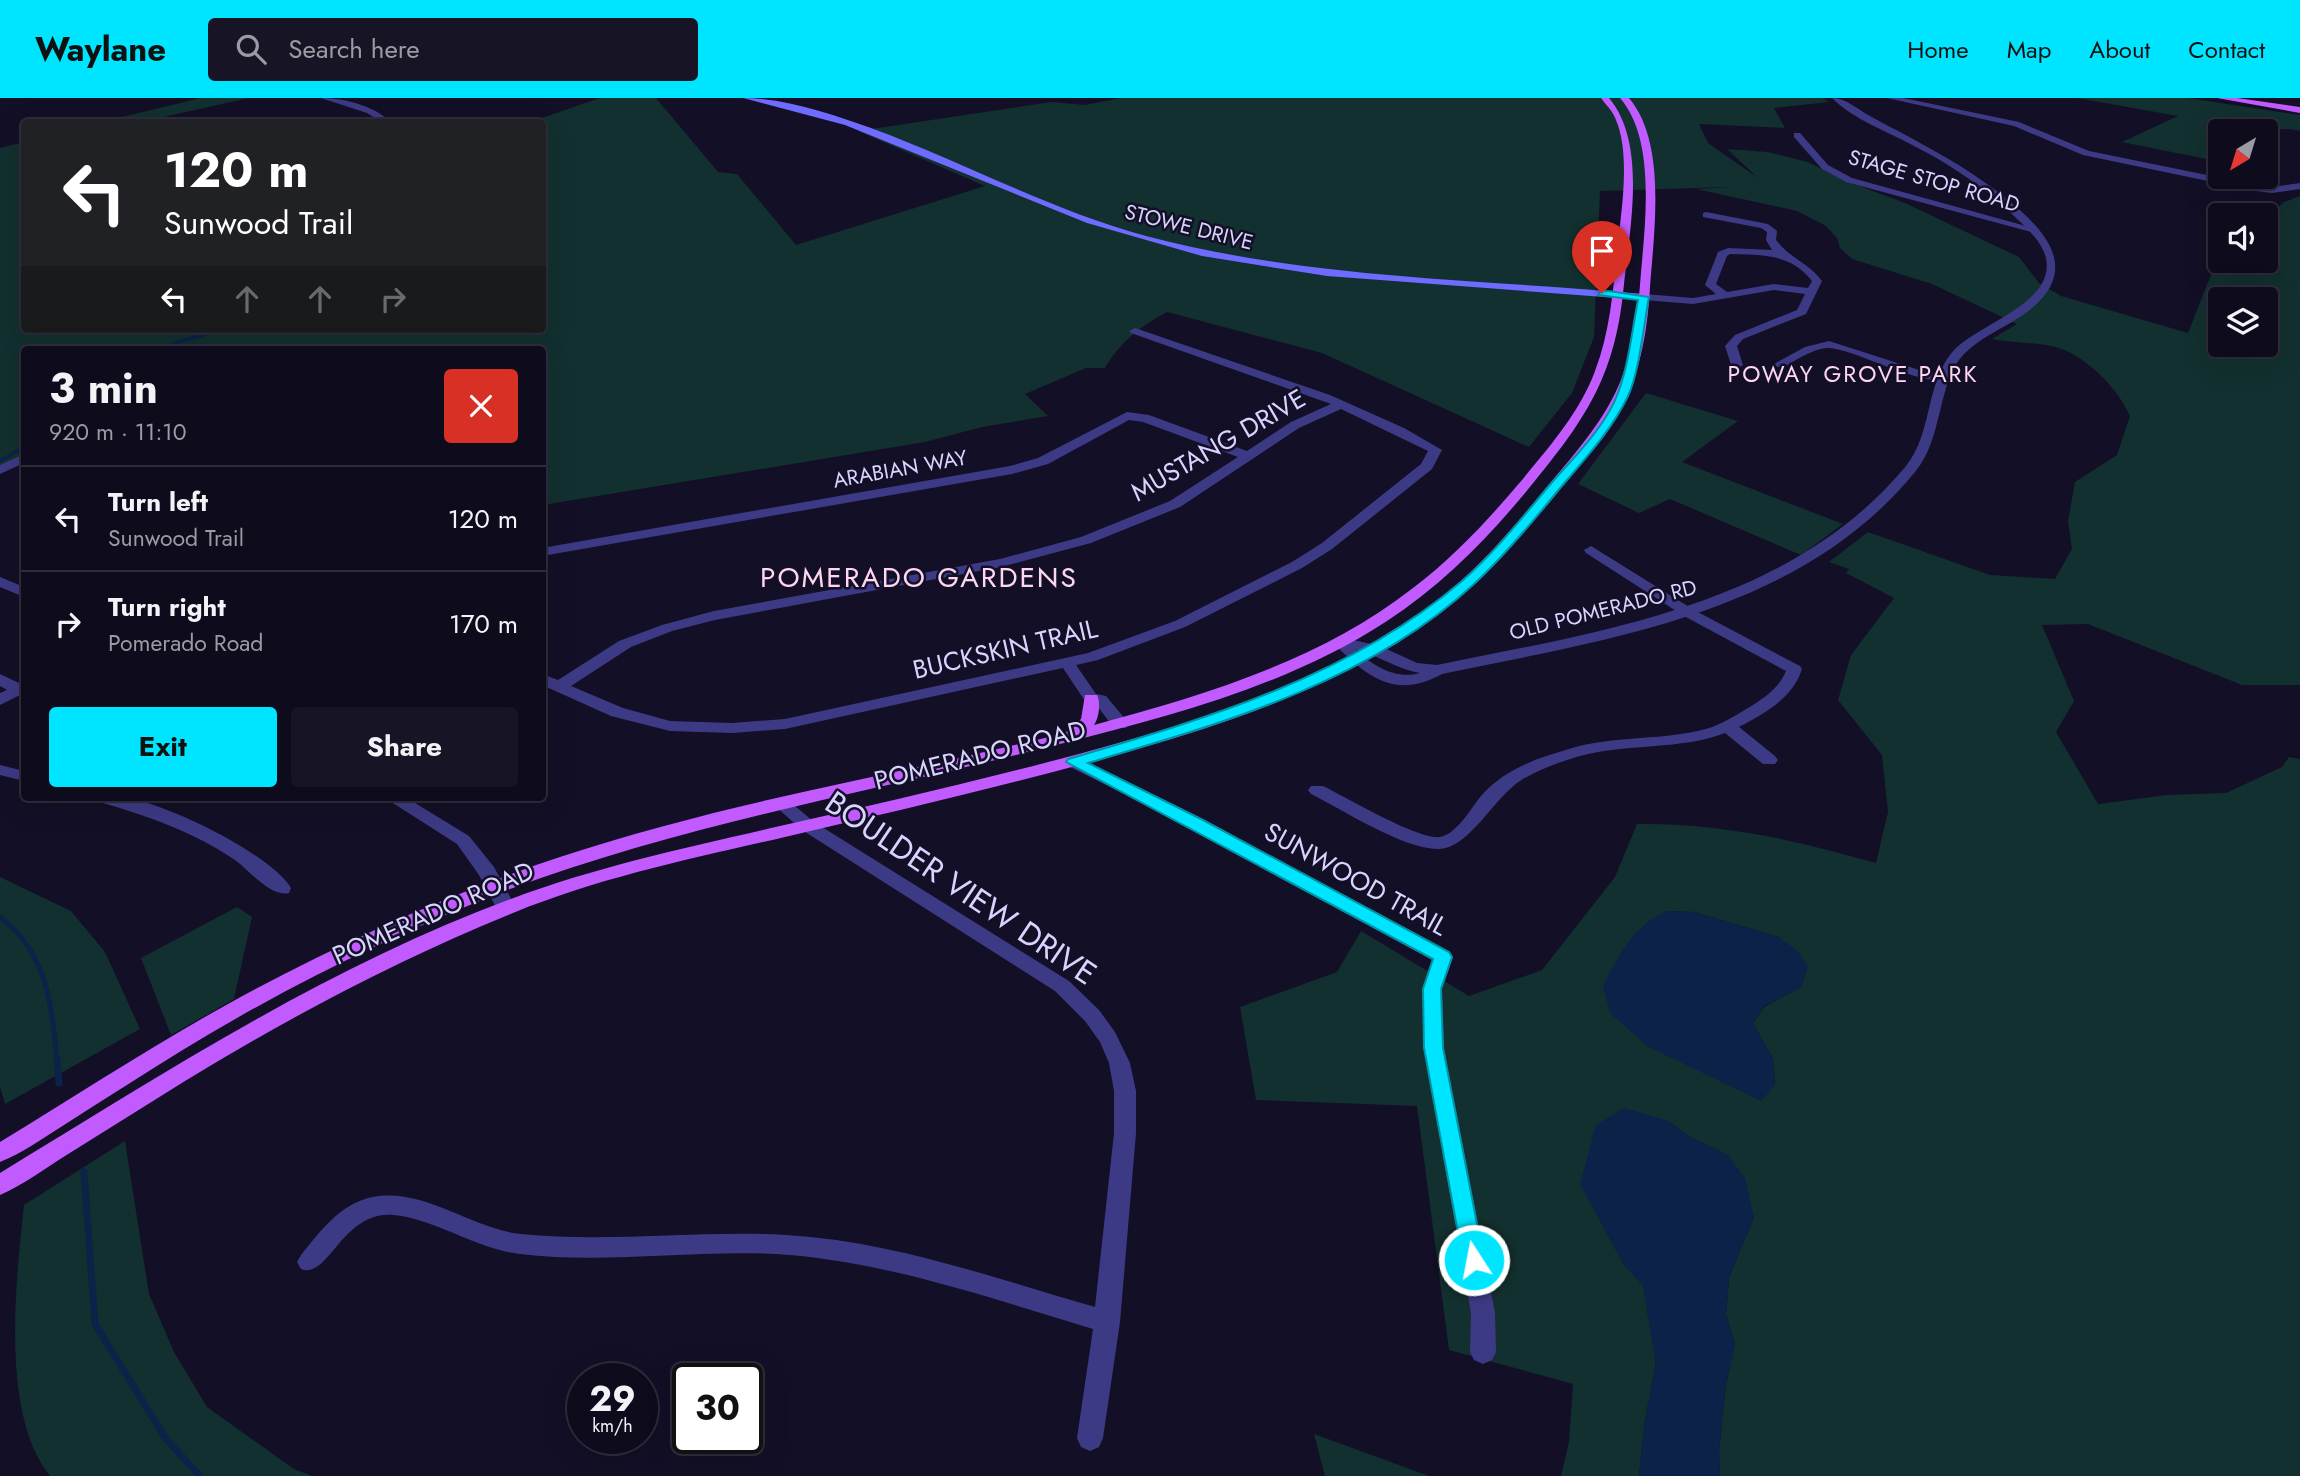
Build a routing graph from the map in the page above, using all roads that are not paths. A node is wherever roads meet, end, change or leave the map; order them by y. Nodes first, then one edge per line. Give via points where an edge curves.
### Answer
1 (325, 98) edge
2 (747, 98) edge
3 (1605, 98) edge
4 (1624, 98) edge
5 (1836, 98) edge
6 (1891, 98) edge
7 (2221, 98) edge
8 (2249, 98) edge
9 (2300, 108) edge
10 (383, 119) dead end
11 (1797, 135) dead end
12 (2300, 186) edge
13 (1706, 215) dead end
14 (2035, 230) junction
15 (1780, 253) junction
16 (1812, 292) junction
17 (1618, 294) junction
18 (1725, 295) junction
19 (1644, 297) junction
20 (1135, 331) dead end
21 (1779, 365) dead end
22 (1737, 366) dead end
23 (1946, 377) junction
24 (1341, 404) junction
25 (1248, 456) junction
26 (21, 460) edge
27 (0, 470) edge
28 (1591, 550) dead end
29 (546, 551) edge
30 (0, 581) edge
31 (21, 592) edge
32 (1689, 612) junction
33 (1340, 642) junction
34 (1374, 649) junction
35 (1356, 660) junction
36 (1067, 663) junction
37 (1437, 670) junction
38 (0, 679) edge
39 (546, 681) edge
40 (559, 687) junction
41 (21, 688) edge
42 (1091, 698) junction
43 (0, 700) edge
44 (1120, 724) junction
45 (1728, 727) junction
46 (1068, 737) junction
47 (1769, 760) dead end
48 (1074, 762) junction
49 (0, 770) edge
50 (21, 775) edge
51 (1317, 790) dead end
52 (117, 801) edge
53 (399, 801) edge
54 (783, 805) junction
55 (808, 826) junction
56 (496, 887) junction
57 (282, 888) dead end
58 (506, 908) junction
59 (0, 1153) edge
60 (0, 1185) edge
61 (309, 1262) dead end
62 (1108, 1322) junction
63 (1483, 1352) dead end
64 (1090, 1438) dead end

1 - 10 street
2 - 17 main road, STOWE DRIVE via 862,125 1095,222 1176,247 1330,273
3 - 17 main road, POMERADO ROAD via 1621,120 1626,160
4 - 19 main road, POMERADO ROAD via 1641,120 1647,143
5 - 14 street, OLD POMERADO RD via 1943,159
6 - 12 street via 2016,124 2073,149 2106,157 2256,188
7 - 9 main road
8 - 9 main road
11 - 14 street, STAGE STOP ROAD via 1825,167 1849,180
13 - 15 street via 1765,226 1772,231 1771,240
14 - 23 street, OLD POMERADO RD via 2050,256 2046,287 2032,303 1958,352
15 - 16 street via 1814,274 1817,281
15 - 18 street via 1722,254 1710,285
16 - 18 street via 1774,287
16 - 22 street via 1794,318 1739,337 1731,346
17 - 19 main road, STOWE DRIVE
17 - 33 main road, POMERADO ROAD via 1608,360 1595,391 1548,456 1492,523 1448,566 1417,593
18 - 19 street via 1693,300
19 - 34 main road, POMERADO ROAD via 1624,394 1599,433 1517,533 1469,582
20 - 24 street
21 - 23 street via 1829,344 1914,372
23 - 32 street, OLD POMERADO RD via 1928,445 1911,470 1864,517 1795,567
24 - 25 street, MUSTANG DRIVE via 1295,425
24 - 36 street, BUCKSKIN TRAIL via 1428,445 1436,450 1434,456 1327,546 1297,565 1180,624
25 - 29 street, ARABIAN WAY via 1145,418 1126,416 1043,461 1012,470
25 - 40 street, MUSTANG DRIVE via 1175,504 1086,540 1001,563 667,628 625,644
26 - 27 street
28 - 32 street
30 - 31 street
32 - 37 street, OLD POMERADO RD
32 - 45 street via 1794,669 1769,701
33 - 34 street, OLD POMERADO RD
33 - 35 street, OLD POMERADO RD
33 - 44 main road, POMERADO ROAD via 1198,702
34 - 35 main road, POMERADO ROAD
34 - 37 street, OLD POMERADO RD via 1413,667
35 - 37 street, OLD POMERADO RD via 1398,680 1427,677
35 - 48 main road, POMERADO ROAD via 1212,722
36 - 40 street, BUCKSKIN TRAIL via 785,724 732,728 670,726 617,712
36 - 42 street
38 - 41 street
39 - 40 street, BUCKSKIN TRAIL
41 - 43 street
42 - 44 street via 1100,699
42 - 46 main road via 1089,721
44 - 46 main road, POMERADO ROAD
44 - 48 main road via 1111,743 1088,749
45 - 47 street
45 - 51 street via 1598,746 1547,761 1499,787 1456,838 1440,843 1419,839
46 - 54 main road, POMERADO ROAD
48 - 55 main road, POMERADO ROAD
48 - 63 street, SUNWOOD TRAIL via 1443,957 1432,989 1434,1048 1483,1313
49 - 50 street
52 - 57 street via 166,814 215,837
53 - 56 street via 463,839
54 - 55 street, BOULDER VIEW DRIVE
54 - 56 main road, POMERADO ROAD via 643,837
55 - 58 main road, POMERADO ROAD via 647,862
55 - 62 street, BOULDER VIEW DRIVE via 1062,986 1109,1037 1123,1077 1125,1124
56 - 58 street
56 - 59 main road, POMERADO ROAD via 266,994
58 - 60 main road, POMERADO ROAD via 392,958 276,1017
61 - 62 street via 348,1218 362,1209 387,1205 517,1244 791,1245 883,1258
62 - 64 street, BOULDER VIEW DRIVE

